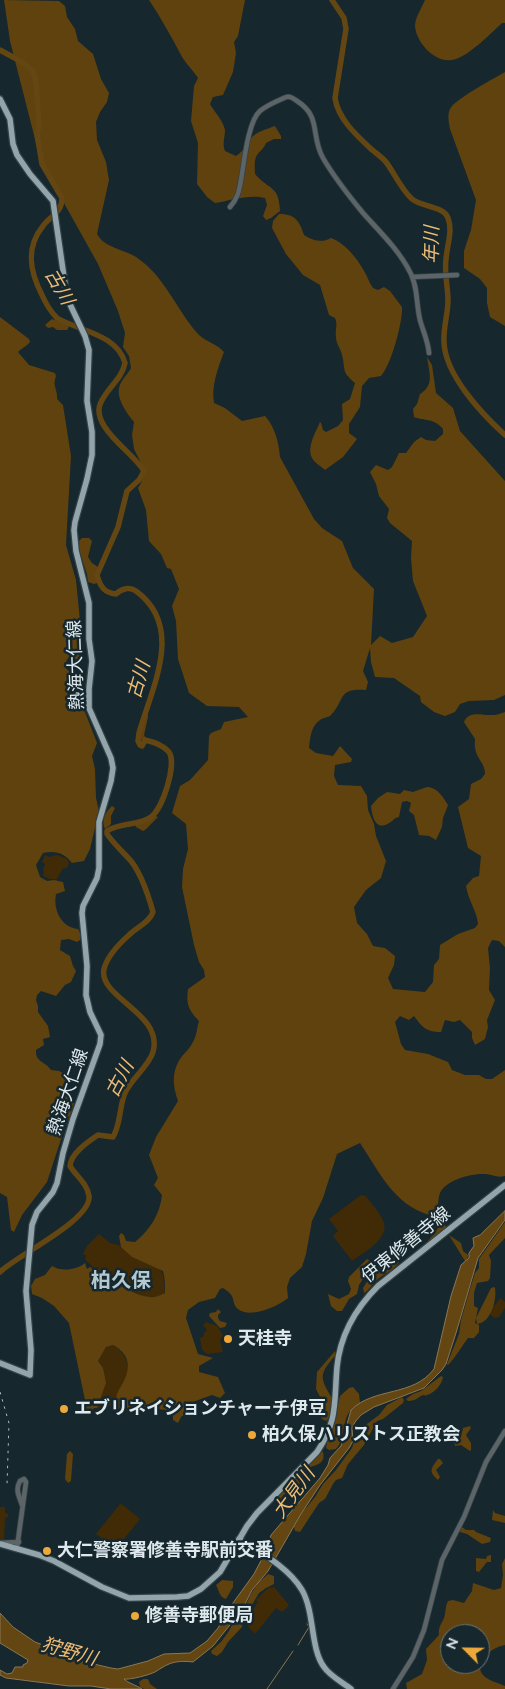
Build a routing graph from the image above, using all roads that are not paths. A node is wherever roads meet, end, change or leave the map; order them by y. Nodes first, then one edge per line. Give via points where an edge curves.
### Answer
1 (0, 99) edge
2 (230, 207) dead end
3 (455, 275) dead end
4 (412, 277) junction
5 (429, 353) dead end
6 (505, 1185) edge
7 (0, 1363) edge
8 (505, 1430) edge
9 (22, 1505) junction
10 (239, 1539) junction
11 (0, 1544) edge
12 (18, 1545) junction
13 (351, 1689) edge
14 (393, 1689) edge

1 - 7 main road, 熱海大仁線 via 10,119 17,155 52,198 67,298 89,350 87,401 92,441 87,479 74,530 89,603 92,661 89,708 113,768 99,822 97,878 82,913 87,1004 101,1040 73,1119 57,1183 32,1225 26,1291 30,1375
2 - 4 street via 238,196 257,115 264,108 289,97 309,111 322,156 363,213 400,254
3 - 4 street
4 - 5 street
6 - 10 main road, 伊東修善寺線 via 366,1298 350,1323 344,1340 337,1366 333,1422 324,1442 257,1513
8 - 14 street via 486,1462 442,1560 424,1630 413,1657
9 - 9 street via 18,1484 24,1479 26,1493
9 - 12 street
10 - 12 main road, 伊東修善寺線 via 220,1572 194,1593 135,1599 123,1597
10 - 13 main road via 295,1580 308,1604 318,1655 324,1667
11 - 12 main road, 伊東修善寺線

